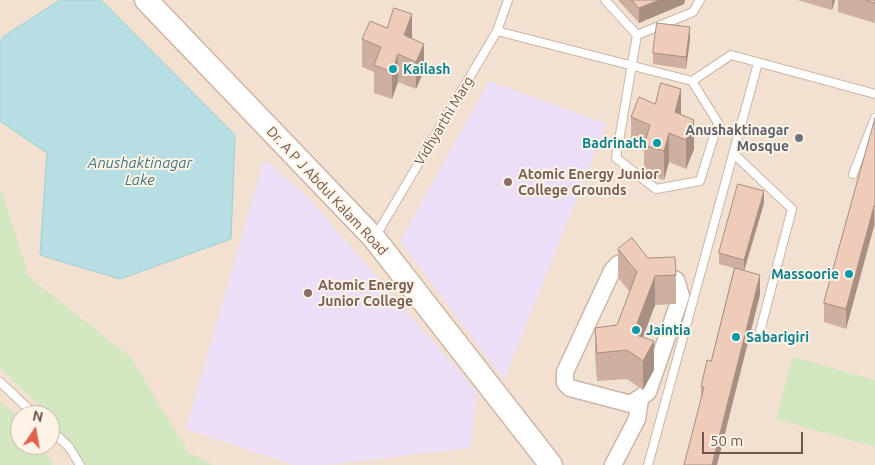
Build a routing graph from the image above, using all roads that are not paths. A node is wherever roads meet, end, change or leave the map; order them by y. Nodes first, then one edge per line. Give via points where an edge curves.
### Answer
1 (146, 0) edge
2 (507, 0) edge
3 (605, 0) edge
4 (700, 0) edge
5 (498, 31) junction
6 (637, 35) junction
7 (758, 63) junction
8 (633, 66) junction
9 (692, 81) junction
10 (875, 94) edge
11 (875, 118) edge
12 (734, 153) junction
13 (853, 174) dead end
14 (374, 238) junction
15 (758, 339) dead end
16 (0, 382) edge
17 (640, 399) junction
18 (24, 405) edge
19 (60, 438) edge
20 (80, 465) edge
21 (550, 465) edge
22 (613, 465) edge
23 (648, 465) edge

1 - 14 street, Dr. A P J Abdul Kalam Road
2 - 5 lane, Vidhyarthi Marg
3 - 6 lane
4 - 6 lane via 693,12
5 - 8 lane
5 - 14 lane, Vidhyarthi Marg
6 - 8 lane
7 - 9 lane via 730,55
7 - 10 lane
7 - 12 lane
8 - 9 lane
8 - 9 lane via 616,158 656,189 700,181 718,123
11 - 13 lane
12 - 15 lane via 792,210
12 - 23 lane
14 - 21 street, Dr. A P J Abdul Kalam Road
16 - 18 lane
17 - 17 street via 648,392 681,296 676,280 627,262 618,264 612,271 567,363 565,383 570,388 620,403 631,404
17 - 22 street via 637,419
19 - 20 lane

